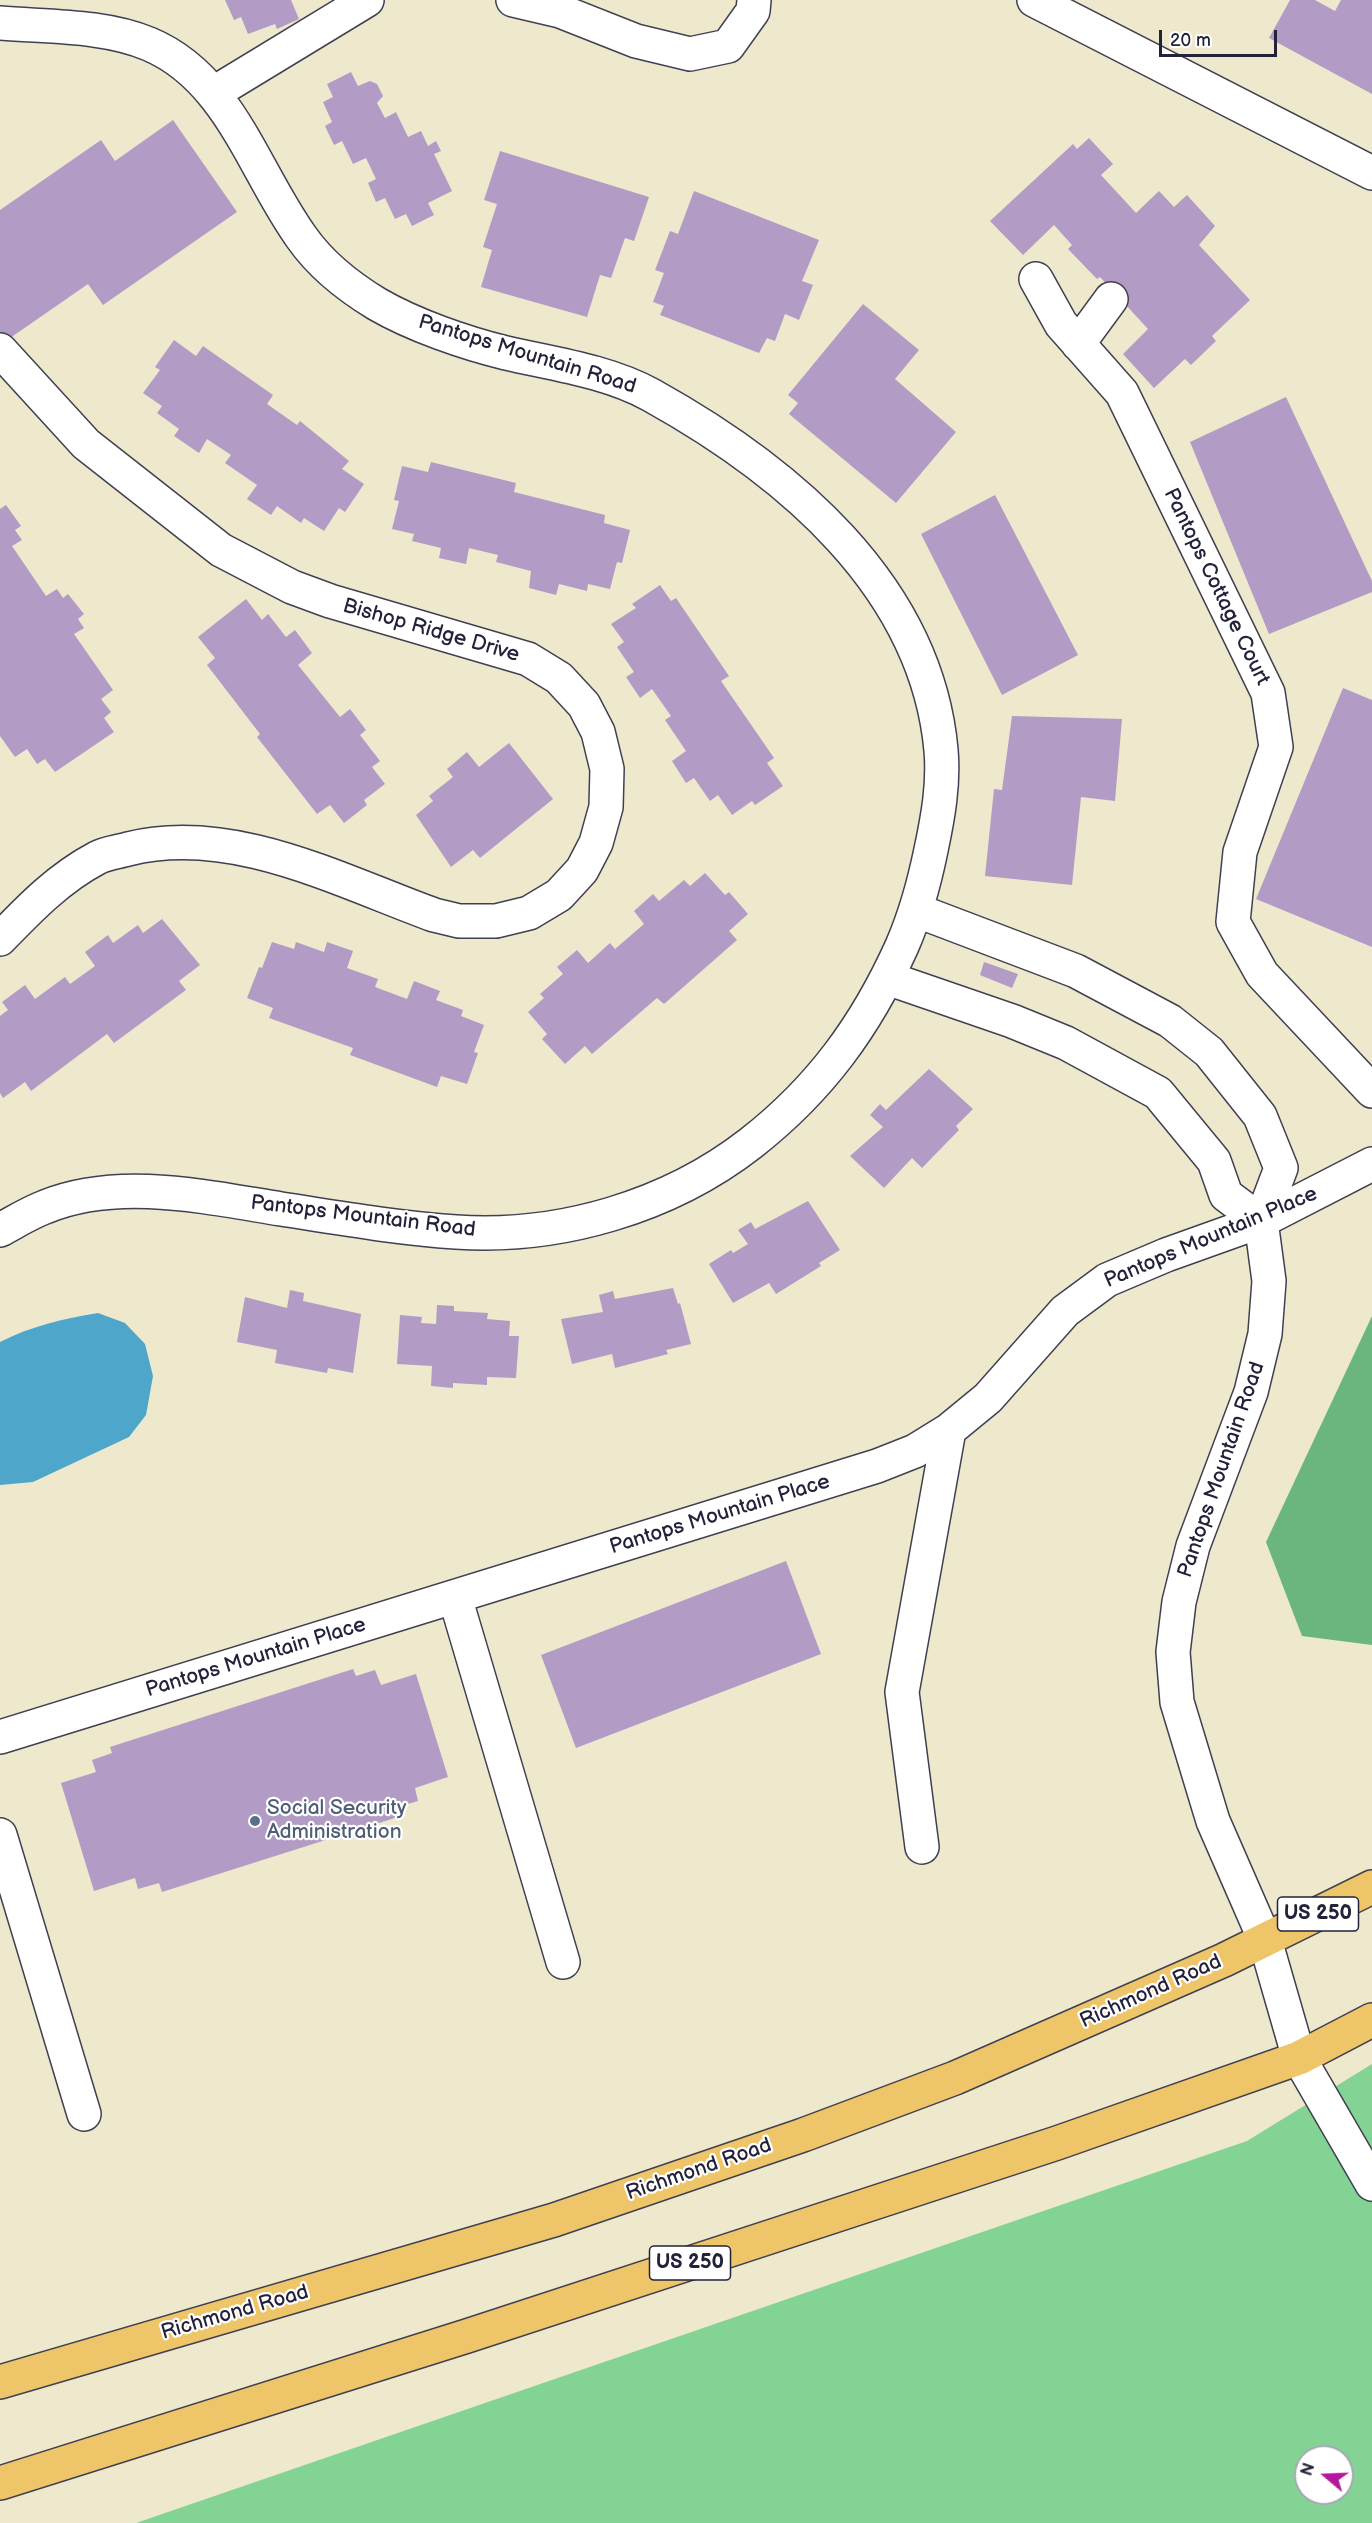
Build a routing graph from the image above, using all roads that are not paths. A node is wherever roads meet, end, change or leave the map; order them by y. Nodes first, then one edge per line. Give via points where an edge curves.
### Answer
1 (367, 0) edge
2 (513, 0) edge
3 (754, 0) edge
4 (1034, 0) edge
5 (0, 23) edge
6 (214, 93) junction
7 (1372, 173) edge
8 (1036, 279) dead end
9 (1112, 299) dead end
10 (1078, 344) junction
11 (0, 350) edge
12 (918, 911) junction
13 (0, 939) edge
14 (887, 978) junction
15 (1372, 1091) edge
16 (1372, 1164) edge
17 (1261, 1221) junction
18 (0, 1230) edge
19 (950, 1430) junction
20 (455, 1597) junction
21 (0, 1737) edge
22 (0, 1836) edge
23 (921, 1847) dead end
24 (1372, 1887) edge
25 (1264, 1940) junction
26 (563, 1962) dead end
27 (1372, 2020) edge
28 (1299, 2058) junction
29 (84, 2114) dead end
30 (1372, 2184) edge
31 (0, 2382) edge
32 (0, 2483) edge

1 - 6 street
2 - 3 street via 560,11 636,41 690,54 728,46 753,11
4 - 7 street
5 - 6 street, Pantops Mountain Road via 76,29 153,45 187,65
6 - 12 street, Pantops Mountain Road via 303,241 339,278 381,307 452,336 590,372 645,391 739,451 802,500 856,554 889,598 917,653 935,712 942,756 940,806
8 - 10 street, Pantops Cottage Court via 1061,324
9 - 10 street
10 - 15 street, Pantops Cottage Court via 1122,393 1268,693 1276,747 1240,852 1233,922 1262,974
11 - 13 street, Bishop Ridge Drive via 86,444 221,550 302,590 528,658 559,678 584,705 598,732 607,769 606,807 596,843 582,870 559,895 530,912 496,921 459,921 257,850 192,842 147,844 100,856 65,876
12 - 14 street, Pantops Mountain Road
12 - 17 street, Pantops Mountain Road via 1076,971 1170,1021 1209,1052 1260,1116 1281,1168
14 - 17 street via 1012,1021 1066,1044 1158,1093 1214,1161 1226,1195
14 - 18 street, Pantops Mountain Road via 846,1047 796,1105 746,1147 681,1187 590,1220 519,1232 459,1233 175,1192 120,1192 44,1207
16 - 17 street, Pantops Mountain Place
17 - 19 street, Pantops Mountain Place via 1107,1280 1065,1311 988,1398
17 - 25 street, Pantops Mountain Road via 1269,1281 1265,1334 1251,1392 1193,1546 1179,1602 1173,1652 1178,1702 1213,1821
19 - 20 street, Pantops Mountain Place via 915,1451 878,1466
19 - 23 street via 902,1692
20 - 21 street, Pantops Mountain Place
20 - 26 street
22 - 29 street
24 - 25 highway, Richmond Road / US 250
25 - 28 street, Pantops Mountain Road
25 - 31 highway, Richmond Road / US 250 via 955,2078 803,2134 554,2220
27 - 28 highway, US 250
28 - 30 street, Pantops Mountain Road
28 - 32 highway, US 250 via 1057,2144

